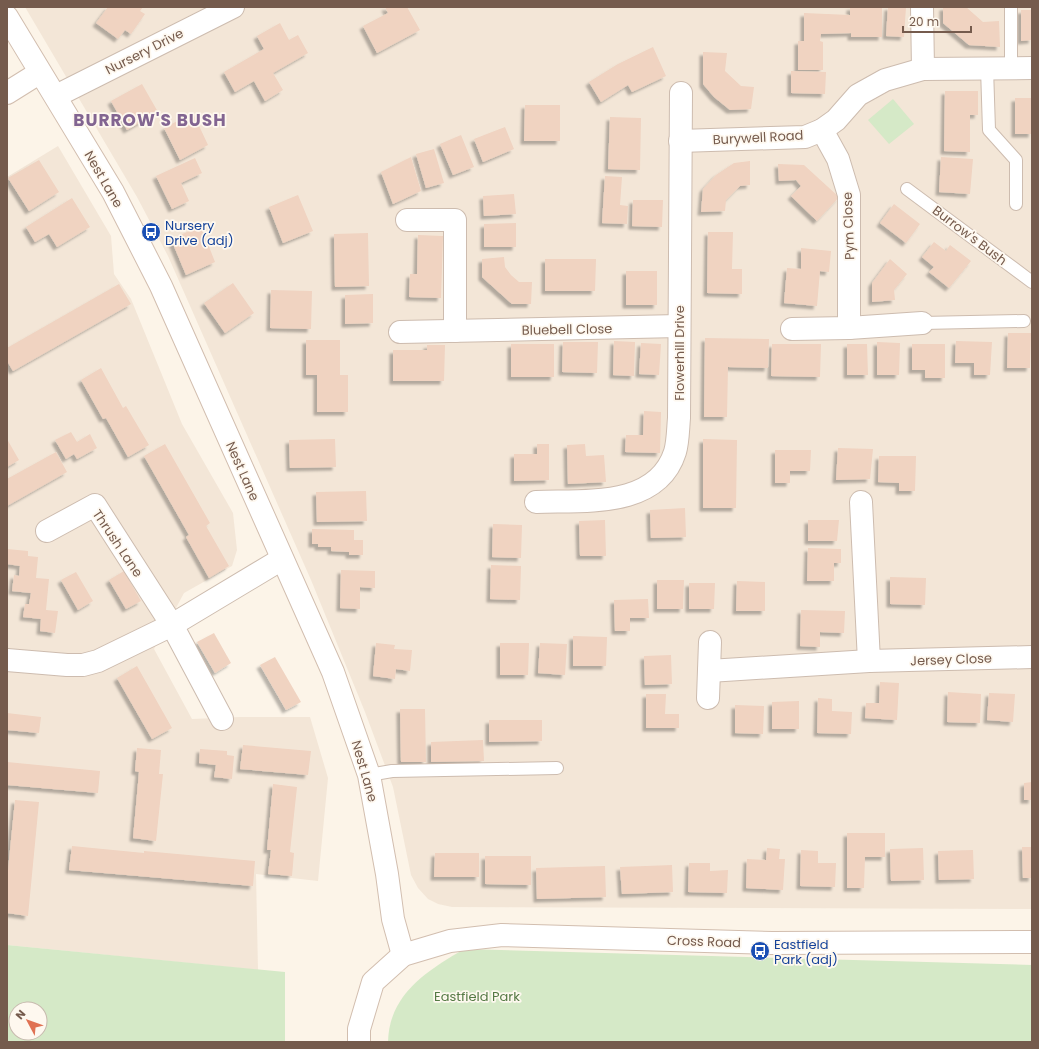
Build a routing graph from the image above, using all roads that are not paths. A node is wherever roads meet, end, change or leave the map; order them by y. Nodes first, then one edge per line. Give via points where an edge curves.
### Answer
1 (233, 7) edge
2 (922, 7) edge
3 (1010, 7) edge
4 (7, 17) edge
5 (987, 68) junction
6 (1011, 68) junction
7 (1032, 68) edge
8 (923, 69) junction
9 (39, 73) junction
10 (7, 93) edge
11 (681, 93) dead end
12 (56, 96) junction
13 (822, 130) junction
14 (680, 141) junction
15 (907, 189) dead end
16 (1016, 204) dead end
17 (407, 220) dead end
18 (1032, 282) edge
19 (1024, 321) dead end
20 (922, 323) joint
21 (679, 326) junction
22 (849, 328) junction
23 (792, 329) dead end
24 (455, 331) junction
25 (400, 332) dead end
26 (536, 502) dead end
27 (861, 502) dead end
28 (47, 532) dead end
29 (282, 559) junction
30 (172, 625) junction
31 (710, 642) dead end
32 (1032, 657) edge
33 (7, 660) edge
34 (869, 661) junction
35 (709, 671) junction
36 (708, 698) dead end
37 (222, 719) dead end
38 (557, 768) dead end
39 (369, 775) junction
40 (1032, 942) edge
41 (403, 955) junction
42 (359, 1042) edge

1 - 12 street, Nursery Drive
2 - 8 street
3 - 6 lane
4 - 9 street, Nest Lane
5 - 6 street, Burywell Road
5 - 8 street, Burywell Road
5 - 16 lane via 989,130 1016,160
6 - 7 street, Burywell Road
8 - 13 street, Burywell Road via 885,80 858,95 836,120
9 - 10 street
9 - 12 street, Nest Lane
11 - 14 street, Flowerhill Drive
12 - 29 street, Nest Lane via 112,192 161,286
13 - 14 street, Burywell Road via 805,137
13 - 22 street, Pym Close via 838,159 849,196
14 - 21 street, Flowerhill Drive
15 - 18 lane, Burrow's Bush
17 - 24 street via 455,220
19 - 20 lane
20 - 22 street
21 - 24 street, Bluebell Close
21 - 26 street, Flowerhill Drive via 679,418 675,452 662,477 641,491 614,499
22 - 23 street
24 - 25 street, Bluebell Close
27 - 34 street
28 - 30 street, Thrush Lane via 95,506
29 - 30 street
29 - 39 street, Nest Lane via 333,672
30 - 33 street via 89,664 67,665
30 - 37 street, Thrush Lane
31 - 35 street
32 - 34 street, Jersey Close
34 - 35 street, Jersey Close
35 - 36 street
38 - 39 lane via 392,771
39 - 41 street, Nest Lane via 394,919
40 - 41 street, Cross Road via 772,943 502,935 450,941
41 - 42 street via 373,982 359,1029

